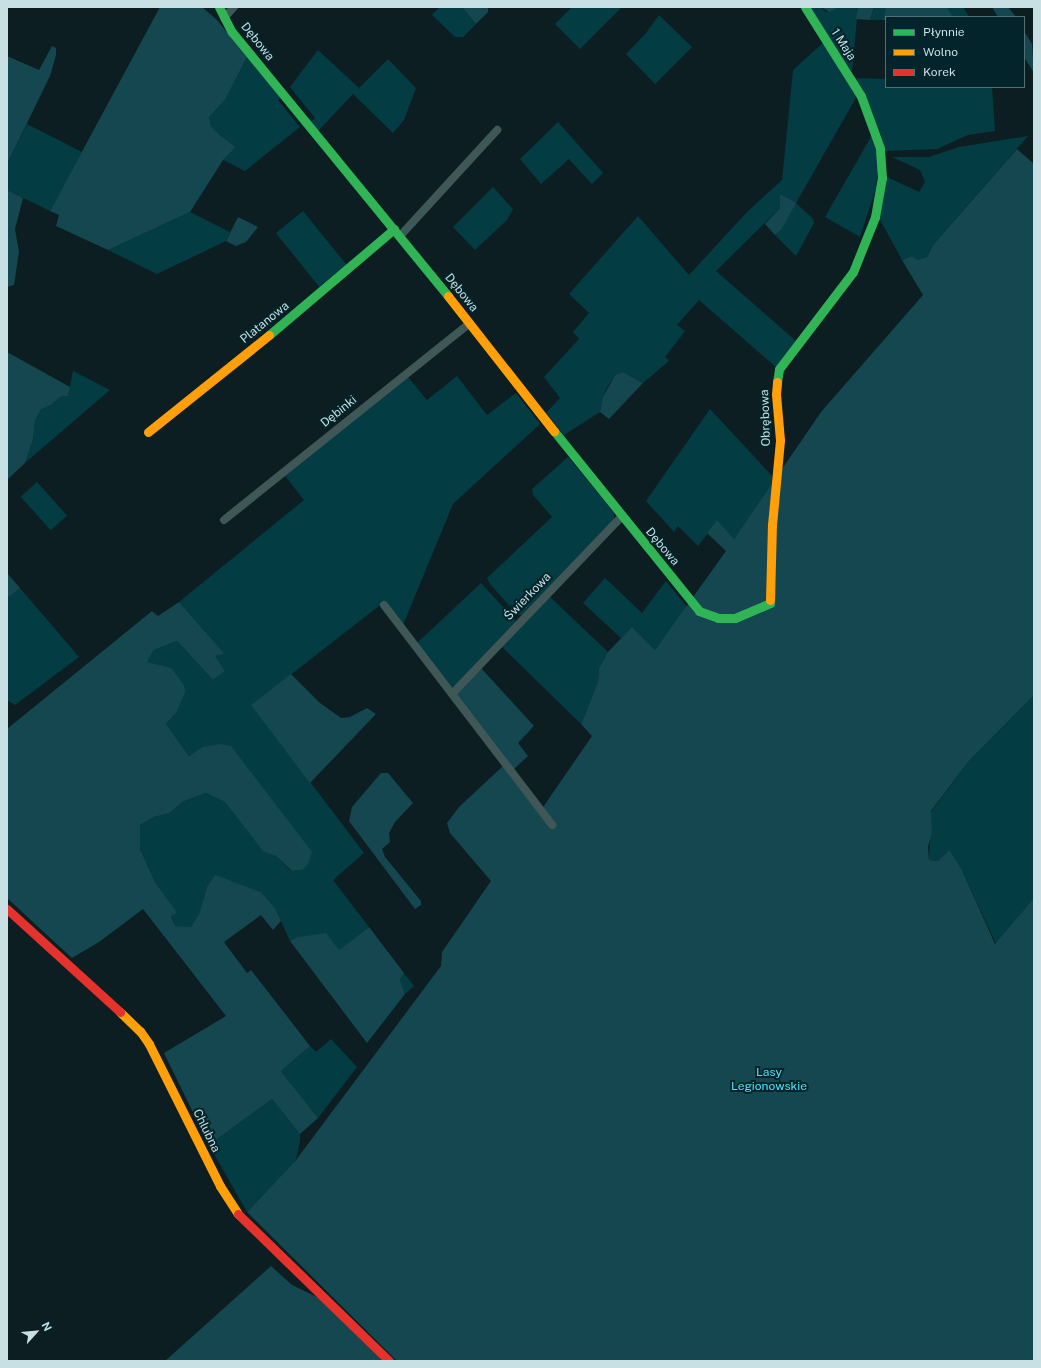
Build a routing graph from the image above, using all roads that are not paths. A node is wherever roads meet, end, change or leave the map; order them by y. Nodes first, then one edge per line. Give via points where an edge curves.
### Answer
1 (219, 7) edge
2 (234, 7) edge
3 (805, 7) edge
4 (224, 18) junction
5 (861, 96) joint
6 (497, 130) dead end
7 (397, 233) junction
8 (470, 323) junction
9 (148, 432) dead end
10 (621, 517) junction
11 (224, 520) dead end
12 (686, 595) joint
13 (384, 605) dead end
14 (452, 694) junction
15 (552, 826) dead end
16 (7, 910) edge
17 (388, 1361) edge

1 - 4 street, Dębowa
2 - 4 street
3 - 5 street, 1 Maja
4 - 7 street, Dębowa via 232,32
5 - 12 street, Obrębowa via 880,148 883,164 881,185 875,217 853,272 779,369 776,394 780,440 772,525 770,603 734,618 718,618 699,610
6 - 7 street
7 - 8 street, Dębowa
7 - 9 street, Platanowa
8 - 10 street, Dębowa
8 - 11 street, Dębinki
10 - 12 street, Dębowa
10 - 14 street, Świerkowa
13 - 14 street
14 - 15 street
16 - 17 street, Chlubna via 137,1027 150,1044 220,1186 236,1212

